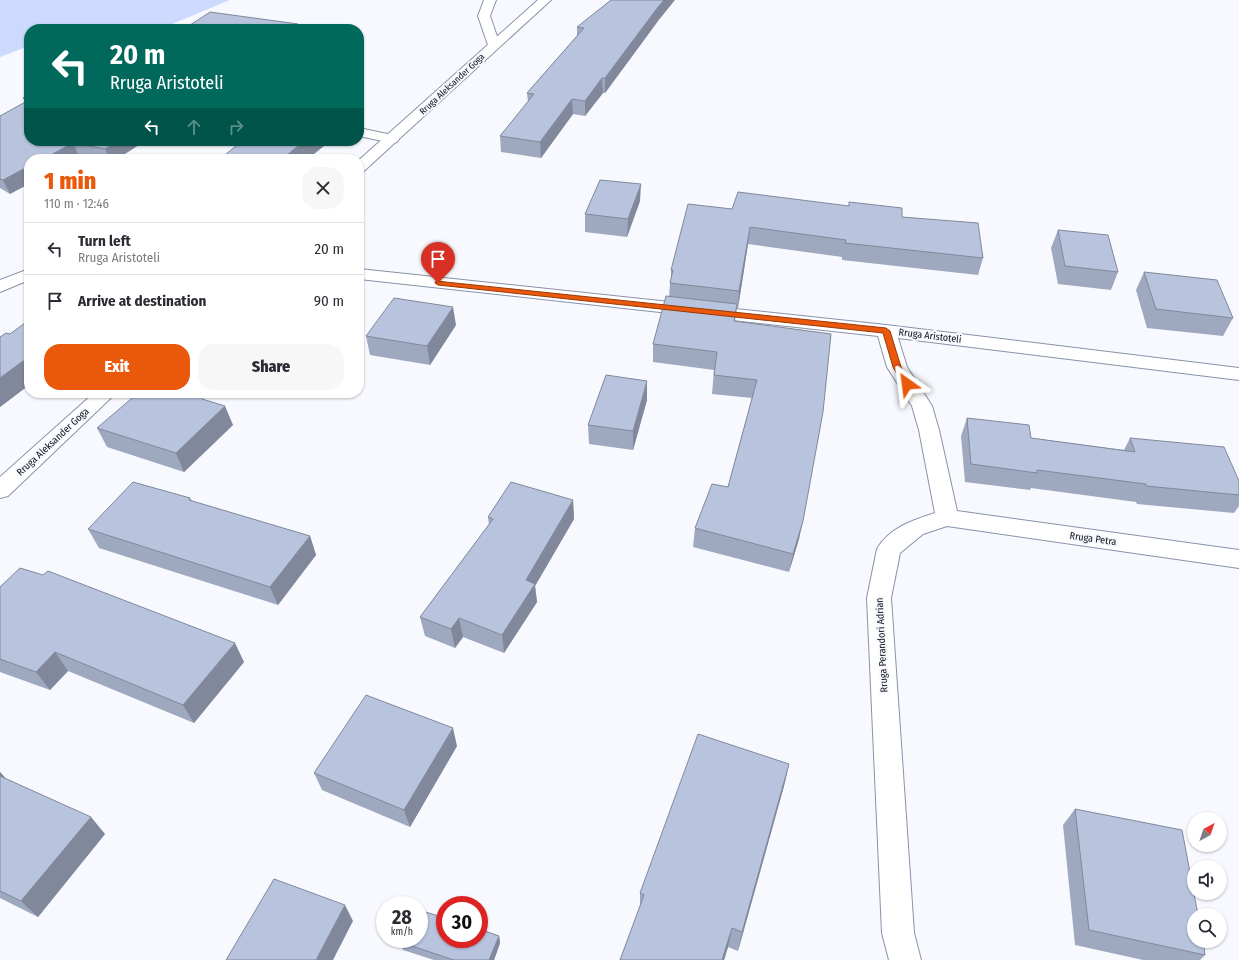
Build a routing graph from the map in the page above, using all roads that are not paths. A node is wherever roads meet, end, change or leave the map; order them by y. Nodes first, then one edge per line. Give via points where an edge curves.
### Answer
1 (490, 0) edge
2 (545, 0) edge
3 (494, 46) junction
4 (364, 133) edge
5 (392, 139) junction
6 (364, 164) edge
7 (364, 275) edge
8 (24, 276) edge
9 (0, 287) edge
10 (886, 331) junction
11 (1239, 374) edge
12 (101, 398) edge
13 (0, 490) edge
14 (947, 518) junction
15 (1239, 559) edge
16 (905, 960) edge

1 - 3 street via 484,16
2 - 3 street, Rruga Aleksander Goga
3 - 5 street, Rruga Aleksander Goga
4 - 5 street
5 - 6 street, Rruga Aleksander Goga
7 - 10 street, Rruga Aristoteli
8 - 9 street
10 - 11 street, Rruga Aristoteli
10 - 14 street via 897,367 922,406
12 - 13 street, Rruga Aleksander Goga
14 - 15 street, Rruga Petra
14 - 16 street, Rruga Perandori Adrian via 915,528 889,549 879,598 898,933

